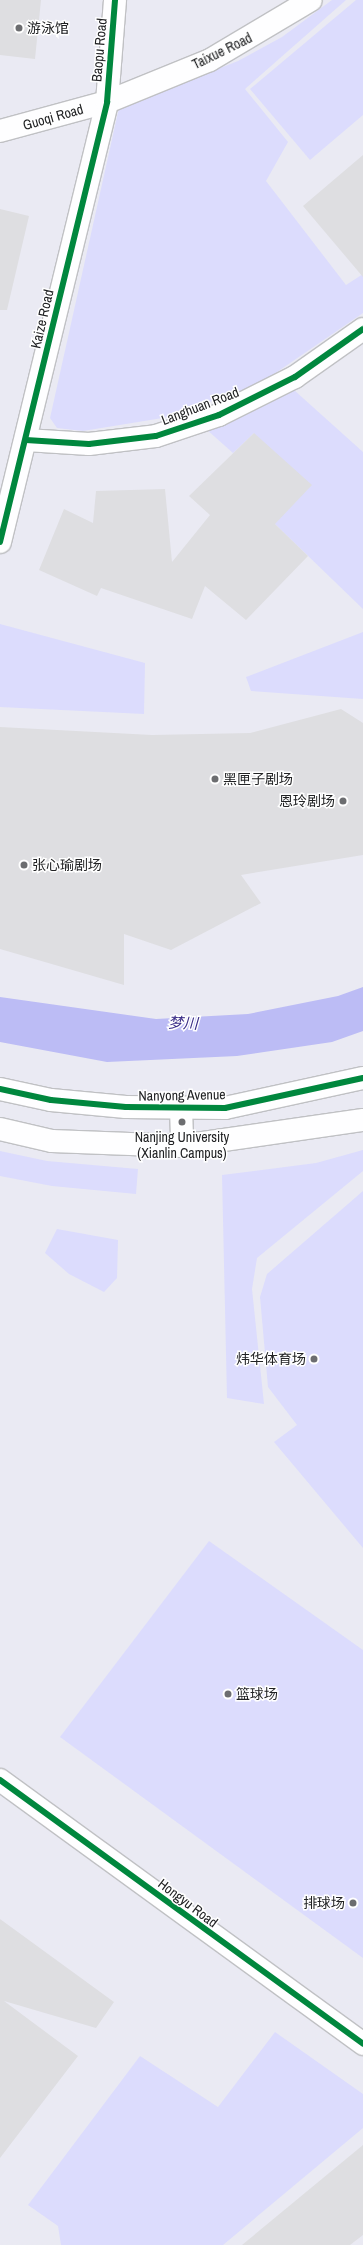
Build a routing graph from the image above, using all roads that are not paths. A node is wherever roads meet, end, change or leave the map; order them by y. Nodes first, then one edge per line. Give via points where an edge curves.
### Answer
1 (115, 0) edge
2 (311, 0) edge
3 (106, 102) junction
4 (0, 131) edge
5 (363, 329) edge
6 (26, 440) junction
7 (0, 542) edge
8 (363, 1078) edge
9 (0, 1089) edge
10 (180, 1109) junction
11 (363, 1120) edge
12 (0, 1129) edge
13 (182, 1146) junction
14 (0, 1780) edge
15 (363, 2044) edge

1 - 3 street, Baopu Road
2 - 3 street, Taixue Road via 210,60
3 - 4 street, Guoqi Road
3 - 6 street, Kaize Road
5 - 6 street, Langhuan Road via 295,377 219,415 163,434 137,441 89,444
6 - 7 street, Kaize Road
8 - 10 street, Nanyong Avenue via 225,1108
9 - 10 street, Nanyong Avenue via 51,1100
10 - 13 street
11 - 13 street
12 - 13 street via 52,1141
14 - 15 street, Hongyu Road

